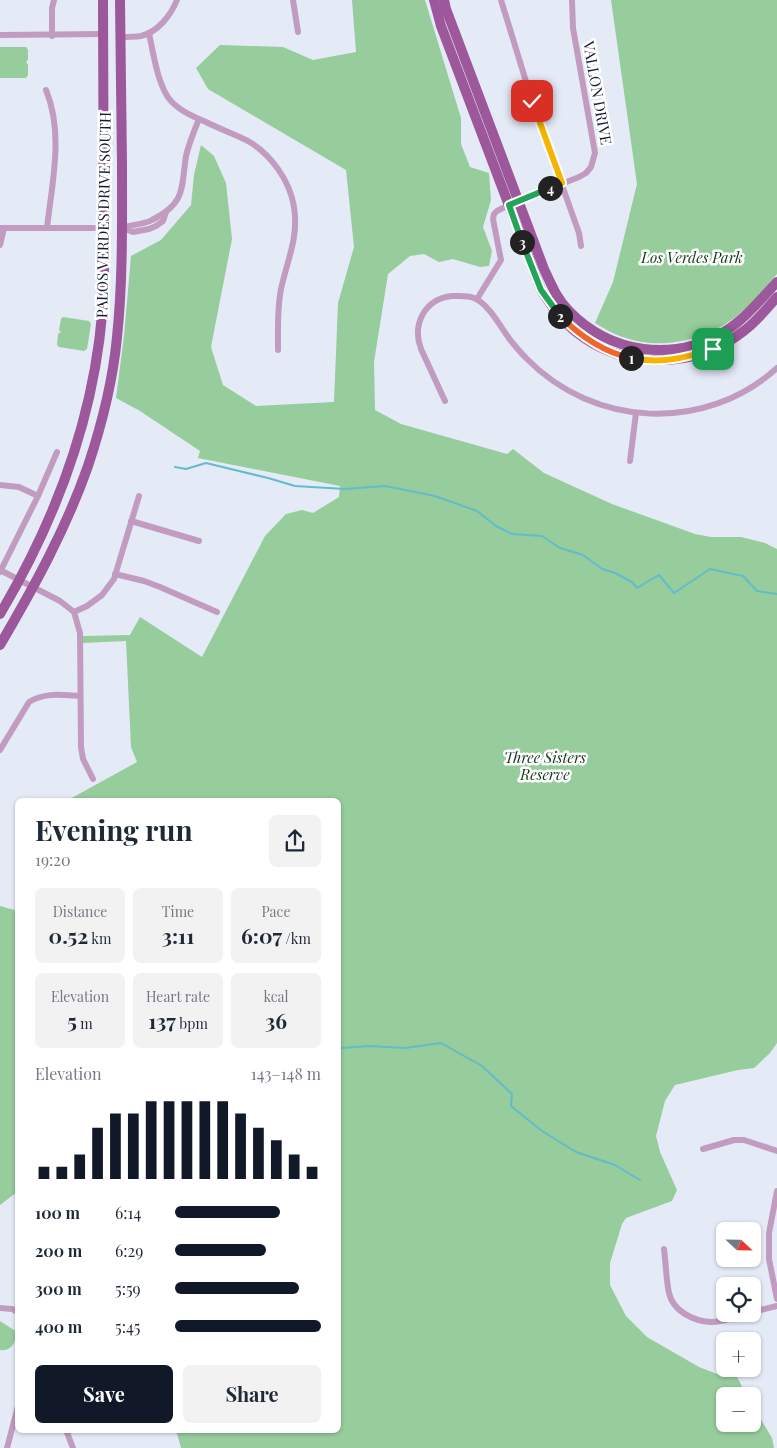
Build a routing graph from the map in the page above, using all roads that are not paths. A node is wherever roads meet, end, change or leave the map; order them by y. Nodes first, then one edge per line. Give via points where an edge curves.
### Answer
1 (54, 0) edge
2 (103, 0) edge
3 (120, 0) edge
4 (177, 0) edge
5 (293, 0) edge
6 (434, 0) edge
7 (444, 0) edge
8 (501, 0) edge
9 (572, 0) edge
10 (298, 32) dead end
11 (149, 33) junction
12 (104, 34) junction
13 (0, 35) edge
14 (52, 36) junction
15 (120, 37) junction
16 (46, 90) dead end
17 (200, 120) junction
18 (562, 183) junction
19 (514, 203) junction
20 (2, 228) edge
21 (47, 228) junction
22 (104, 228) junction
23 (122, 228) junction
24 (0, 245) edge
25 (581, 246) dead end
26 (777, 282) edge
27 (777, 297) edge
28 (477, 299) junction
29 (712, 337) junction
30 (278, 350) dead end
31 (680, 358) junction
32 (96, 359) junction
33 (777, 368) edge
34 (445, 401) dead end
35 (105, 403) junction
36 (636, 413) junction
37 (57, 452) dead end
38 (630, 462) dead end
39 (0, 484) edge
40 (38, 496) junction
41 (139, 496) dead end
42 (132, 521) junction
43 (199, 541) dead end
44 (0, 571) edge
45 (115, 574) junction
46 (20, 580) junction
47 (34, 588) junction
48 (74, 612) junction
49 (217, 612) dead end
50 (0, 614) edge
51 (0, 645) edge
52 (80, 696) junction
53 (0, 750) edge
54 (94, 779) dead end
55 (703, 1149) dead end
56 (777, 1151) edge
57 (777, 1191) edge
58 (664, 1249) dead end
59 (777, 1299) edge
60 (777, 1306) edge
61 (0, 1308) edge
62 (15, 1310) edge
63 (761, 1310) edge
64 (716, 1321) edge
65 (15, 1417) edge
66 (67, 1433) edge
67 (7, 1448) edge
68 (73, 1448) edge

1 - 14 street
2 - 12 main road, PALOS VERDES DRIVE SOUTH
3 - 15 main road, PALOS VERDES DRIVE SOUTH
4 - 11 street via 169,16
5 - 10 street
6 - 19 main road via 441,26
7 - 19 main road
8 - 18 street via 532,101
9 - 18 street, VALLON DRIVE via 573,28 595,153 591,168 586,173
11 - 15 street
11 - 17 street via 165,93 178,107
12 - 14 street
12 - 22 main road, PALOS VERDES DRIVE SOUTH
13 - 14 street
15 - 23 main road, PALOS VERDES DRIVE SOUTH
16 - 21 street via 51,102 55,142
17 - 23 street via 187,154 177,201 166,212 163,221 149,229 133,232
17 - 30 street via 247,141 266,155 283,176 291,195 294,244 280,297
18 - 19 street, VALLON DRIVE
18 - 25 street
19 - 28 street, VALLON DRIVE via 494,214 502,260
19 - 29 main road via 555,292 568,310 588,327 619,343 653,351 691,346
19 - 31 main road via 541,290 557,314 575,331 621,356 643,360
20 - 21 street
20 - 24 street
21 - 22 street
22 - 23 main road
22 - 32 main road, PALOS VERDES DRIVE SOUTH via 102,323
23 - 35 main road, PALOS VERDES DRIVE SOUTH via 117,337
26 - 29 main road via 737,323
27 - 31 main road via 746,330 713,349
28 - 34 street via 469,296 438,299 419,321 418,341
28 - 36 street via 542,373 595,402
29 - 31 main road via 711,345
32 - 35 main road via 108,366
32 - 46 main road, PALOS VERDES DRIVE SOUTH via 85,419 67,472
33 - 36 street via 753,387 716,404 681,413
35 - 47 main road, PALOS VERDES DRIVE SOUTH via 88,466 64,528
36 - 38 street
37 - 40 street
39 - 40 street via 19,487
40 - 44 street
41 - 42 street
42 - 43 street
42 - 45 street
44 - 46 street
45 - 48 street via 102,595
45 - 49 street via 144,581
46 - 47 street
46 - 50 main road, PALOS VERDES DRIVE SOUTH
47 - 48 street
47 - 51 main road, PALOS VERDES DRIVE SOUTH
48 - 52 street via 80,633
52 - 53 street via 48,695 29,702
52 - 54 street via 81,747
55 - 56 street via 744,1140
57 - 59 street via 769,1234 769,1259
58 - 64 street via 669,1294 674,1304 696,1319
60 - 63 street
61 - 62 street
65 - 67 street
66 - 68 street

